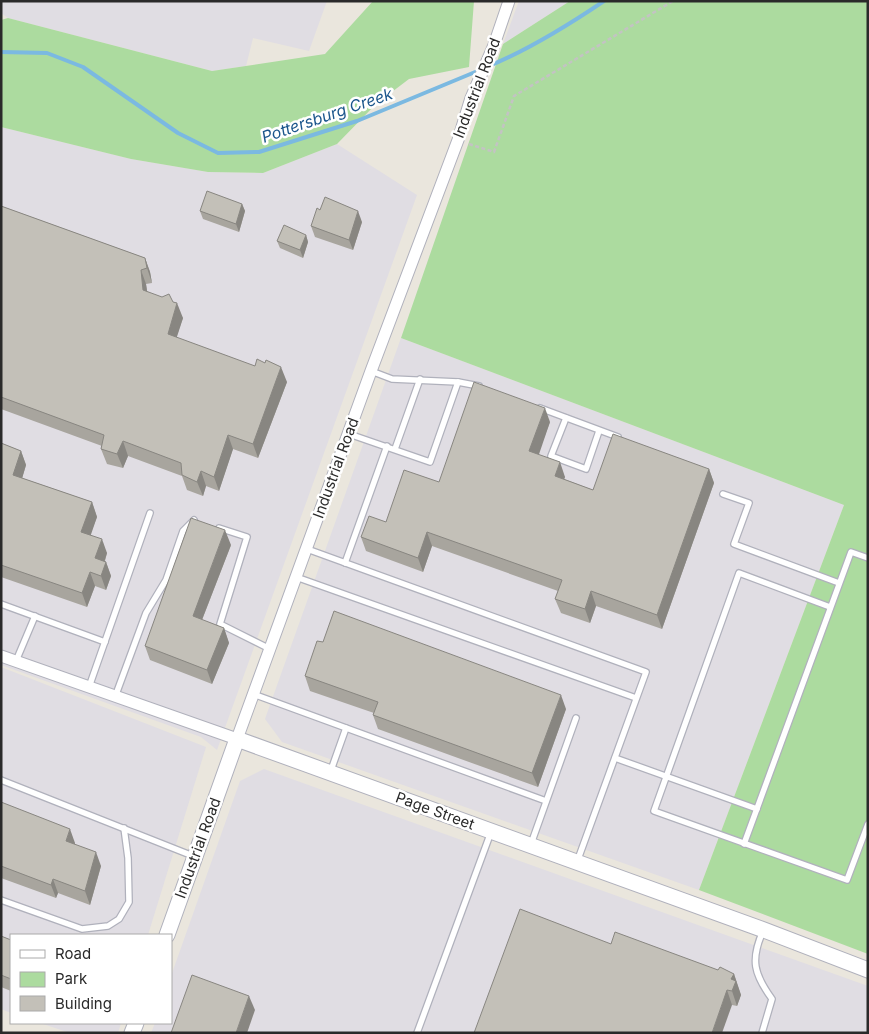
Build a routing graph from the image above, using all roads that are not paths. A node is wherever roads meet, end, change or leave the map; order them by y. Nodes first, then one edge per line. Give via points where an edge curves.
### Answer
1 (509, 1) edge
2 (371, 371) junction
3 (420, 380) junction
4 (458, 382) junction
5 (482, 387) edge
6 (538, 408) edge
7 (566, 418) junction
8 (600, 430) junction
9 (349, 434) junction
10 (625, 440) edge
11 (387, 446) junction
12 (395, 449) junction
13 (723, 494) dead end
14 (150, 513) dead end
15 (202, 523) edge
16 (211, 526) edge
17 (307, 549) junction
18 (868, 558) edge
19 (345, 563) junction
20 (296, 577) junction
21 (839, 583) junction
22 (1, 604) edge
23 (830, 607) junction
24 (35, 616) junction
25 (105, 642) junction
26 (270, 649) junction
27 (1, 656) edge
28 (16, 661) junction
29 (89, 687) junction
30 (253, 694) junction
31 (116, 697) junction
32 (636, 698) junction
33 (576, 718) dead end
34 (346, 728) junction
35 (237, 739) junction
36 (614, 758) junction
37 (330, 773) junction
38 (667, 777) junction
39 (1, 780) edge
40 (546, 801) junction
41 (756, 809) junction
42 (868, 824) edge
43 (124, 828) junction
44 (491, 832) junction
45 (744, 844) junction
46 (530, 846) junction
47 (195, 856) junction
48 (577, 863) junction
49 (1, 900) edge
50 (764, 930) junction
51 (167, 934) edge
52 (868, 970) edge
53 (417, 1033) edge
54 (762, 1033) edge

1 - 2 street, Industrial Road
2 - 3 lane via 392,379
2 - 9 street, Industrial Road
3 - 4 lane
3 - 12 lane
4 - 5 lane
4 - 12 lane via 430,462
6 - 7 lane
7 - 8 lane
7 - 8 lane via 552,456 586,469
8 - 10 lane
9 - 11 lane
9 - 17 street, Industrial Road
11 - 12 lane
11 - 19 lane
13 - 21 lane via 749,503 734,544
14 - 25 lane
15 - 31 lane via 193,520 183,531 166,580 146,613
16 - 26 lane via 247,537 220,624
17 - 19 lane
17 - 20 street, Industrial Road
18 - 21 lane via 851,552
19 - 32 lane via 646,672
20 - 26 street, Industrial Road
20 - 32 lane
21 - 23 lane
22 - 24 lane
23 - 38 lane via 738,573
23 - 41 lane
24 - 25 lane
24 - 28 lane
25 - 29 lane
26 - 30 street, Industrial Road
27 - 28 street, Page Street
28 - 29 street, Page Street
29 - 31 street, Page Street
30 - 34 lane
30 - 35 street, Industrial Road
31 - 35 street, Page Street
32 - 36 lane
33 - 40 lane
34 - 37 lane
34 - 40 lane
35 - 37 street, Page Street
35 - 47 street, Industrial Road
36 - 38 lane
36 - 48 lane
37 - 44 street, Page Street
38 - 41 lane
38 - 45 lane via 654,811
39 - 43 lane
40 - 46 lane
41 - 45 lane
42 - 45 lane via 848,880
43 - 47 lane
43 - 49 lane via 129,902 119,919 108,926 82,929
44 - 46 street, Page Street
44 - 53 lane
46 - 48 street, Page Street
47 - 51 street, Industrial Road
48 - 50 street, Page Street
50 - 52 street, Page Street
50 - 54 lane via 754,958 765,990 772,999

